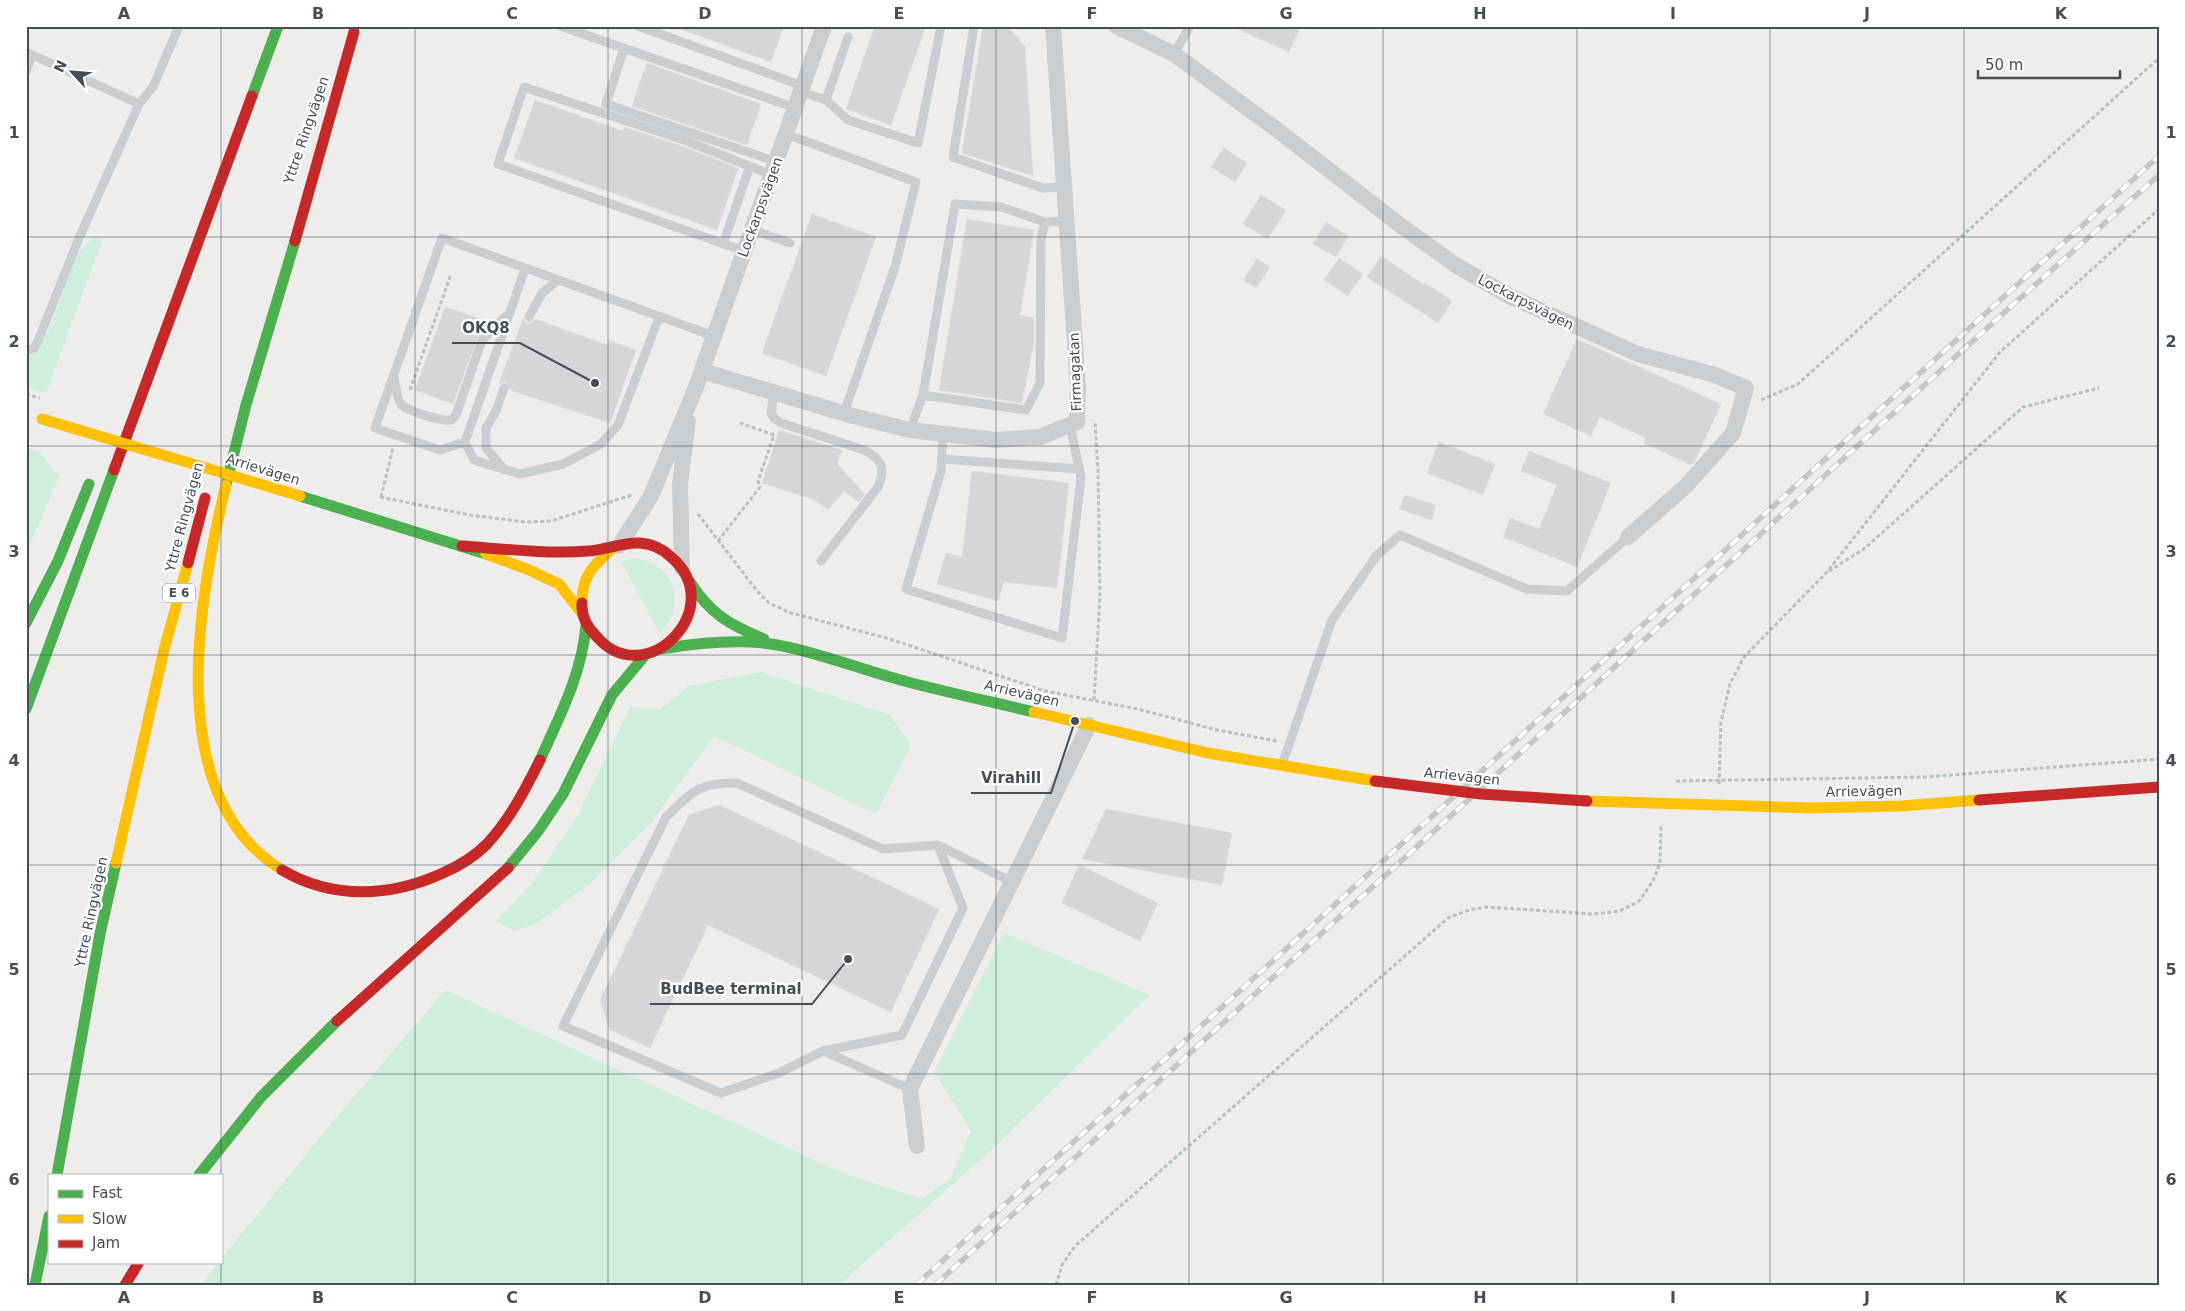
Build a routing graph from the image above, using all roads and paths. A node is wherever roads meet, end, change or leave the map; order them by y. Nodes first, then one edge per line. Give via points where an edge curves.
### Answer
1 (179, 26) edge
2 (277, 26) edge
3 (560, 26) edge
4 (638, 26) edge
5 (824, 26) edge
6 (941, 26) edge
7 (974, 26) edge
8 (1053, 26) edge
9 (1116, 26) edge
10 (1190, 26) edge
11 (356, 29) edge
12 (848, 37) dead end
13 (624, 48) junction
14 (29, 54) edge
15 (1174, 54) junction
16 (2159, 58) edge
17 (26, 72) edge
18 (802, 89) junction
19 (826, 100) junction
20 (139, 104) junction
21 (796, 108) junction
22 (786, 134) junction
23 (750, 166) junction
24 (774, 168) junction
25 (210, 176) dead end
26 (1064, 187) junction
27 (2159, 209) edge
28 (1066, 221) junction
29 (1045, 222) junction
30 (753, 230) junction
31 (790, 243) dead end
32 (723, 244) junction
33 (744, 252) junction
34 (275, 267) dead end
35 (525, 268) junction
36 (450, 274) dead end
37 (558, 280) junction
38 (509, 314) junction
39 (659, 316) junction
40 (529, 317) dead end
41 (714, 336) junction
42 (26, 351) edge
43 (702, 371) junction
44 (394, 374) junction
45 (504, 388) dead end
46 (696, 388) junction
47 (2099, 388) dead end
48 (774, 393) junction
49 (409, 394) dead end
50 (923, 395) junction
51 (1739, 410) junction
52 (844, 413) junction
53 (38, 418) dead end
54 (740, 423) dead end
55 (1070, 425) junction
56 (109, 430) dead end
57 (910, 430) junction
58 (943, 434) junction
59 (465, 442) junction
60 (102, 448) dead end
61 (393, 448) dead end
62 (216, 458) dead end
63 (942, 459) junction
64 (503, 468) junction
65 (1079, 469) junction
66 (92, 476) dead end
67 (373, 495) dead end
68 (651, 496) junction
69 (381, 497) junction
70 (680, 505) junction
71 (1628, 537) joint
72 (718, 541) junction
73 (462, 546) junction
74 (616, 547) junction
75 (821, 560) dead end
76 (1827, 572) junction
77 (685, 573) junction
78 (581, 612) junction
79 (26, 623) edge
80 (586, 626) junction
81 (777, 645) junction
82 (660, 649) junction
83 (646, 654) junction
84 (26, 709) edge
85 (1089, 725) junction
86 (1290, 743) junction
87 (2159, 759) edge
88 (1282, 765) junction
89 (1720, 780) junction
90 (1671, 781) dead end
91 (2159, 787) edge
92 (1661, 803) junction
93 (1718, 805) junction
94 (938, 845) junction
95 (1012, 882) junction
96 (823, 1051) junction
97 (910, 1089) junction
98 (917, 1146) dead end
99 (57, 1174) edge
100 (200, 1174) edge
101 (48, 1221) edge
102 (138, 1264) edge
103 (35, 1285) edge
104 (125, 1285) edge
105 (1056, 1285) edge

1 - 20 lane via 153,86
2 - 25 main road
2 - 84 main road
3 - 13 lane
4 - 18 lane
5 - 18 street, Lockarpsvägen
6 - 19 lane via 918,143 848,120
7 - 26 lane via 953,157 1043,188
8 - 26 street, Firmagatan
9 - 15 street, Lockarpsvägen
10 - 15 lane
11 - 34 main road, Yttre Ringvägen
11 - 80 main road via 243,413 208,568 196,683 198,714 210,776 224,806 251,846 289,873 335,891 361,894 399,890 426,881 481,849 510,814 574,683
12 - 19 lane
13 - 21 lane
13 - 24 lane via 606,104
14 - 17 lane
14 - 20 lane
15 - 51 street, Lockarpsvägen via 1454,264 1509,296 1585,332 1638,354 1715,375 1746,388
16 - 51 path via 1798,384
18 - 19 lane
18 - 21 street, Lockarpsvägen
20 - 42 lane via 79,238 38,341 34,348
21 - 22 street, Lockarpsvägen
22 - 24 street, Lockarpsvägen
22 - 52 lane via 916,182 895,267
23 - 24 lane
23 - 32 lane
23 - 32 lane via 684,140 524,87 498,164
24 - 30 street, Lockarpsvägen
26 - 28 street, Firmagatan
27 - 76 path via 2000,352
28 - 29 lane
28 - 55 street, Firmagatan via 1078,394 1077,422
29 - 50 lane via 1001,207 955,204
29 - 50 lane via 1041,239 1040,383 1026,410
30 - 31 lane
30 - 33 street, Lockarpsvägen
32 - 33 lane
33 - 41 street, Lockarpsvägen
35 - 37 lane
35 - 38 lane
35 - 44 lane via 442,238
36 - 49 path
37 - 39 lane
37 - 40 lane via 542,293
38 - 44 lane via 482,340 456,415 451,420 402,406
38 - 59 lane
39 - 41 lane
39 - 64 lane via 618,425 601,444 563,464 520,474
41 - 43 street, Lockarpsvägen
43 - 46 street, Lockarpsvägen
43 - 48 street, Firmagatan
44 - 59 lane via 375,428 440,450
45 - 64 lane via 486,428 486,448
46 - 68 street, Lockarpsvägen
46 - 70 street, Lockarpsvägen via 684,449
47 - 76 path via 2024,407 1864,549
48 - 52 street, Firmagatan
48 - 75 lane via 771,412 775,419 864,450 876,456 882,466 883,476 878,487
50 - 57 lane
51 - 71 street, Lockarpsvägen via 1733,433 1686,486
52 - 57 street, Firmagatan
53 - 73 main road, Arrievägen, bridge
54 - 72 path via 774,435 758,482 760,486
55 - 58 street, Firmagatan via 1040,437 996,440
55 - 65 lane
56 - 60 main road
57 - 58 street, Firmagatan
58 - 63 lane
59 - 64 lane via 474,460
61 - 69 path
62 - 99 main road, Yttre Ringvägen / E 6 via 164,650 100,934
63 - 65 lane
63 - 65 lane via 906,589 1062,638 1081,478
66 - 79 main road via 58,561
67 - 69 path
68 - 69 path via 641,492 551,521 525,522 470,515
68 - 74 street, Lockarpsvägen
70 - 72 path via 692,508
70 - 77 street, Lockarpsvägen
71 - 86 lane via 1567,591 1527,590 1400,535 1377,555 1332,620
72 - 86 path via 756,591 769,603 791,613 890,639 1045,690 1138,709 1217,730
73 - 74 main road, Arrievägen via 561,552
73 - 78 main road, Arrievägen via 549,579 567,592
74 - 77 main road via 647,544 673,558
74 - 78 main road via 600,556 590,568 583,582
76 - 89 path via 1744,657 1730,684 1721,722
77 - 81 main road, Arrievägen via 712,612 737,628
77 - 82 main road via 691,598 688,619 676,637
78 - 80 main road
80 - 83 main road via 594,637 612,649 632,655
81 - 82 main road, Arrievägen via 752,642
81 - 85 main road, Arrievägen via 907,682
82 - 83 main road
83 - 100 main road via 608,701 570,783 550,817 522,852 501,876 283,1073 250,1109
85 - 88 main road, Arrievägen via 1208,753
85 - 95 street
86 - 88 lane
87 - 89 path via 1925,777
88 - 92 main road, Arrievägen, bridge via 1481,794
89 - 90 path
89 - 93 path
91 - 93 main road, Arrievägen via 1901,806 1809,808
92 - 93 main road, Arrievägen
92 - 105 path via 1660,863 1653,881 1639,901 1620,911 1593,914 1486,907 1448,918 1075,1246 1062,1265
94 - 95 lane
94 - 96 lane via 963,908 902,1035
94 - 96 lane via 883,849 737,783 717,783 692,792 666,817 563,1026 721,1093 779,1073
95 - 97 street
96 - 97 lane
97 - 98 street
101 - 103 main road
102 - 104 main road

